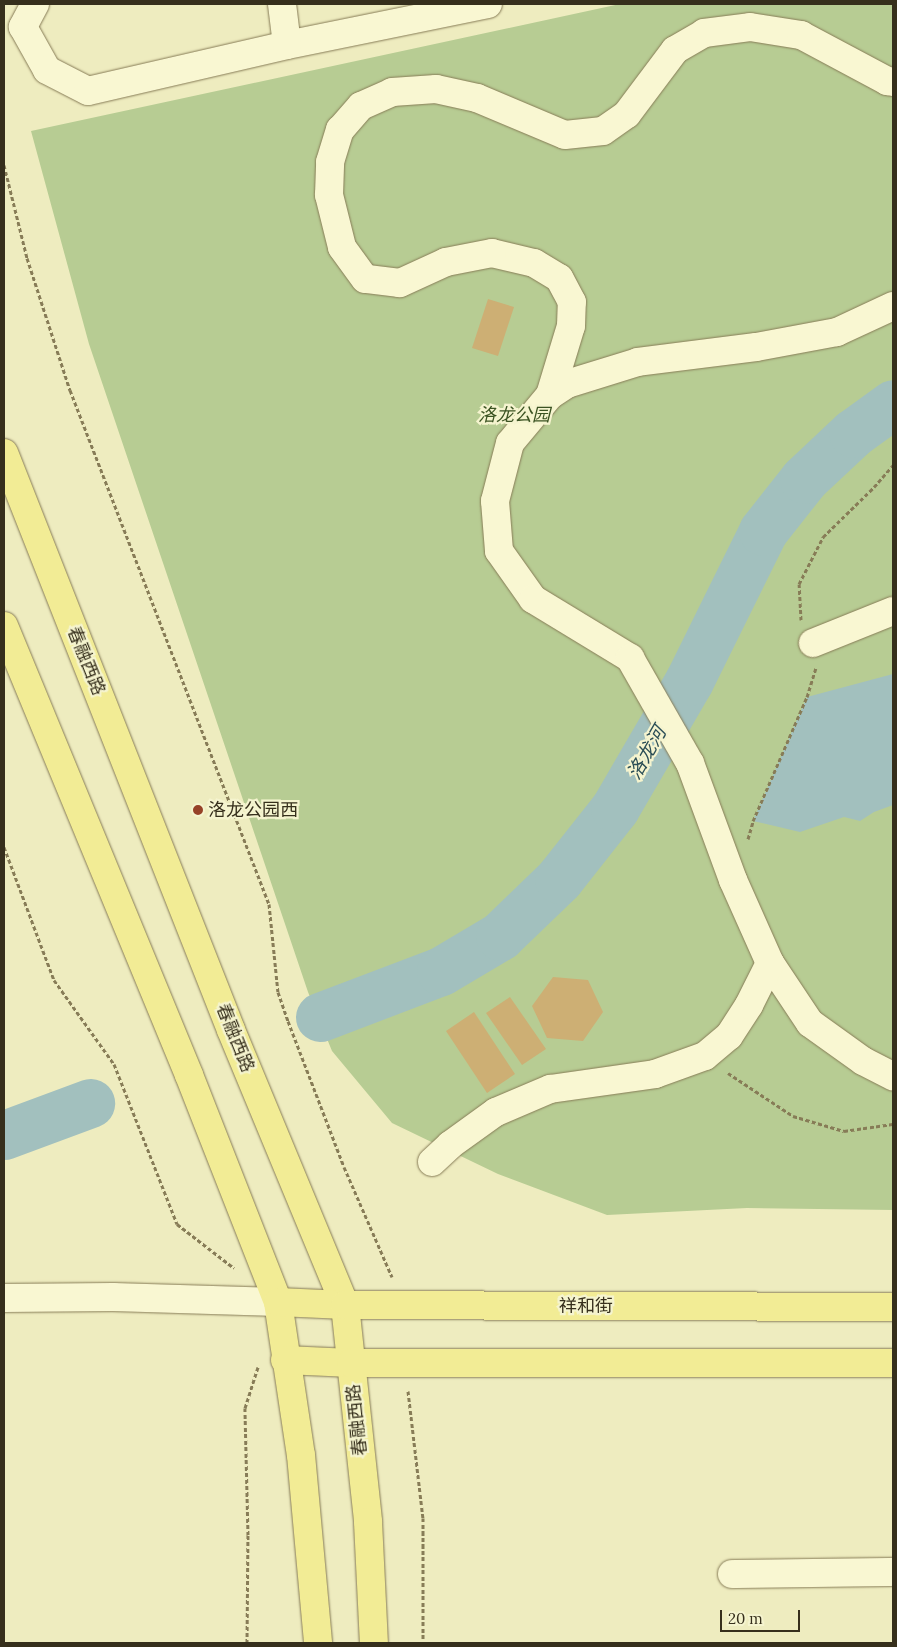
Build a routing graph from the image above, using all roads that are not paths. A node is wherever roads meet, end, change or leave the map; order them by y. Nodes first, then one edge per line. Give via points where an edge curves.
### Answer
1 (35, 4) edge
2 (282, 4) edge
3 (488, 4) edge
4 (287, 45) junction
5 (893, 82) edge
6 (893, 306) edge
7 (550, 395) junction
8 (4, 453) edge
9 (893, 611) edge
10 (4, 626) edge
11 (813, 643) dead end
12 (770, 963) junction
13 (893, 1076) edge
14 (432, 1162) dead end
15 (4, 1298) edge
16 (278, 1302) junction
17 (345, 1305) junction
18 (893, 1307) edge
19 (272, 1362) junction
20 (351, 1362) junction
21 (893, 1363) edge
22 (893, 1572) edge
23 (732, 1574) dead end
24 (318, 1643) edge
25 (374, 1643) edge

1 - 4 street via 23,27 46,70 88,91
2 - 4 street
3 - 4 street
5 - 7 street via 801,35 750,27 704,33 675,50 626,114 603,131 565,135 477,98 436,89 392,92 361,106 340,130 330,162 328,195 342,247 365,279 400,283 446,262 492,253 534,263 559,278 572,302 571,326
6 - 7 street via 837,332 756,347 638,362 567,384
7 - 12 street via 510,443 495,501 499,552 533,600 630,658 690,763 732,880
8 - 17 main road, 春融西路 via 218,996
9 - 11 street
10 - 16 main road via 186,1066
12 - 13 street via 810,1023 863,1061
12 - 14 street via 730,1036 705,1056 655,1074 550,1089 496,1112
15 - 16 street via 113,1297
16 - 17 main road, 祥和街
16 - 19 main road
17 - 18 main road, 祥和街
17 - 20 main road, 春融西路
19 - 20 main road
19 - 24 main road via 300,1455
20 - 21 main road
20 - 25 main road, 春融西路 via 368,1522
22 - 23 street

